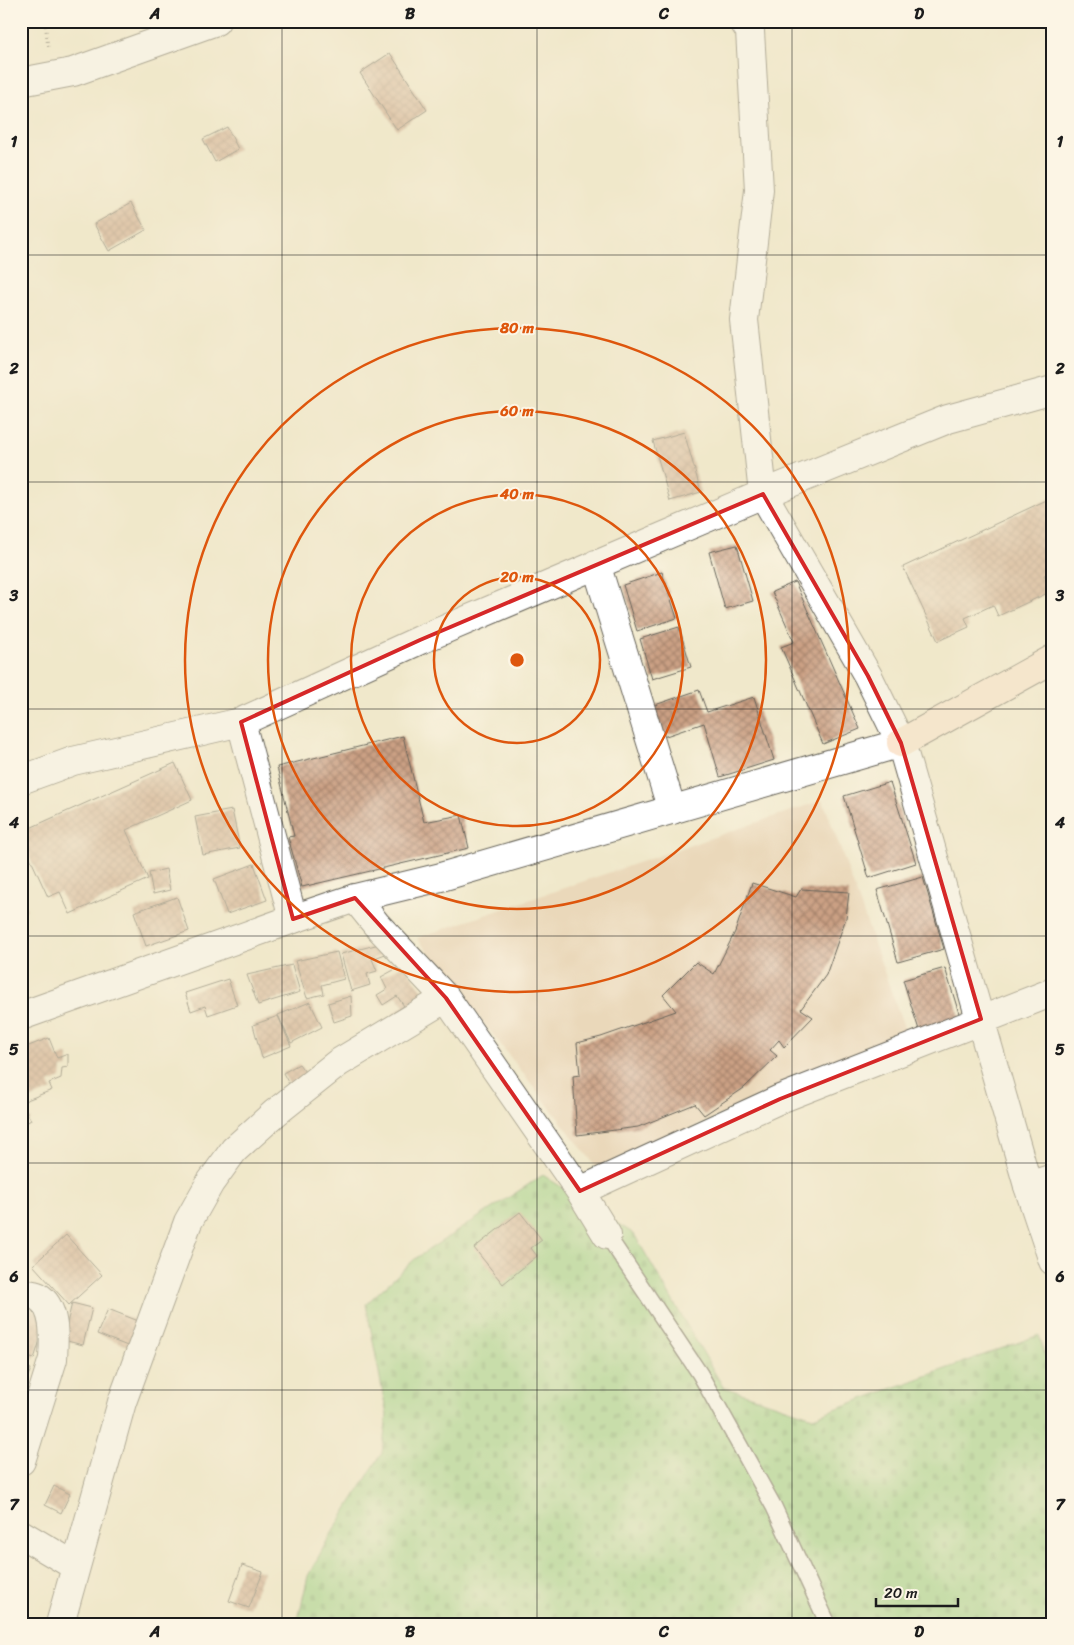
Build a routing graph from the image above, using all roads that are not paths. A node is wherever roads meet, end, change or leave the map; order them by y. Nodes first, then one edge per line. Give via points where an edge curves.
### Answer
1 (216, 21) edge
2 (743, 21) edge
3 (21, 82) edge
4 (1051, 396) edge
5 (763, 494) junction
6 (596, 564) junction
7 (1053, 659) edge
8 (242, 722) junction
9 (901, 743) junction
10 (21, 780) edge
11 (672, 810) junction
12 (355, 898) junction
13 (293, 919) junction
14 (1053, 992) edge
15 (446, 998) junction
16 (21, 1016) edge
17 (981, 1019) junction
18 (1040, 1182) edge
19 (580, 1191) junction
20 (607, 1235) joint
21 (1053, 1261) edge
22 (21, 1293) edge
23 (21, 1461) edge
24 (21, 1534) edge
25 (75, 1566) junction
26 (60, 1624) edge
27 (828, 1624) edge

1 - 3 street via 73,72
2 - 5 street via 750,31 759,190 744,320
4 - 5 street via 948,419
5 - 6 street
5 - 9 street via 868,676
6 - 8 street
6 - 11 street
7 - 9 main road
8 - 10 street via 73,761
8 - 13 street
9 - 11 street
9 - 17 street
11 - 12 street via 441,877
12 - 13 street
12 - 15 street
13 - 16 street
14 - 17 street
15 - 19 street
15 - 25 street via 338,1063 234,1150 210,1183 188,1222 122,1402
17 - 18 street
17 - 19 street via 780,1099
18 - 21 street
19 - 20 street
20 - 27 lane via 700,1374 774,1507
22 - 23 street via 37,1296 46,1305 52,1316 54,1348
24 - 25 street
25 - 26 street

